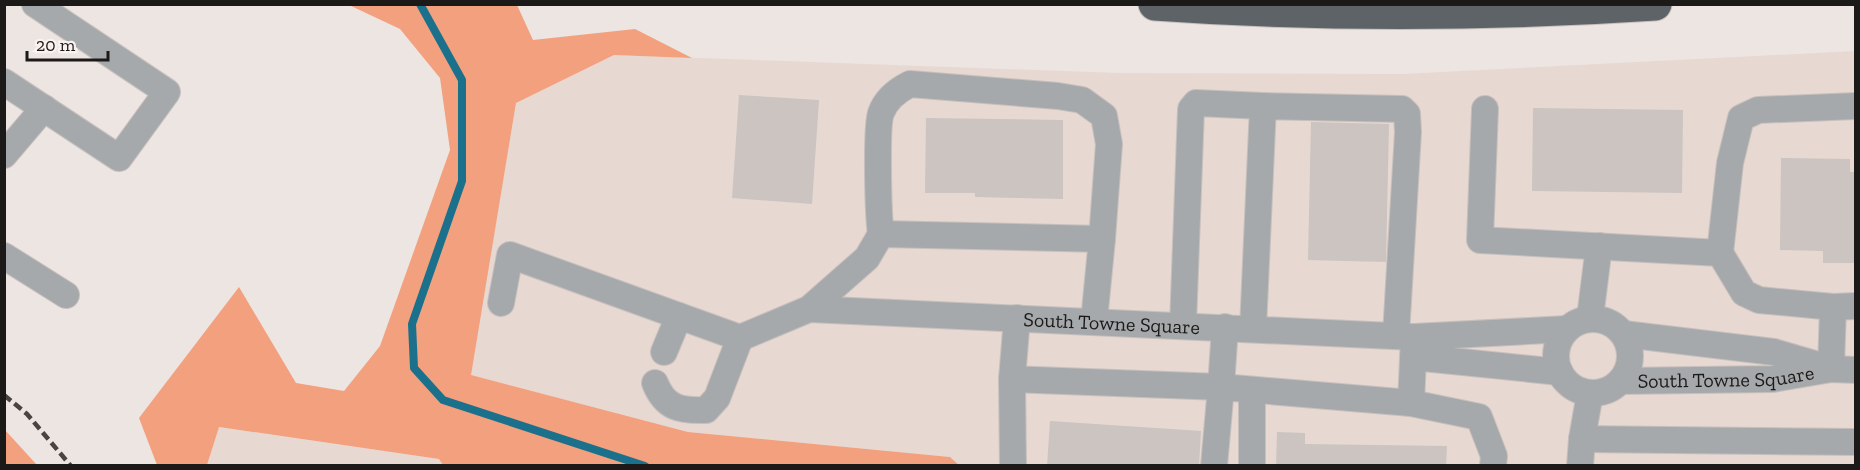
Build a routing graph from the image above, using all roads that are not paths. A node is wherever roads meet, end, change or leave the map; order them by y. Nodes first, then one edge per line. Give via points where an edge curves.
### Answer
1 (34, 4) edge
2 (1155, 4) edge
3 (1655, 4) edge
4 (4, 82) edge
5 (1263, 106) junction
6 (1856, 106) edge
7 (44, 108) junction
8 (1485, 109) dead end
9 (4, 155) edge
10 (881, 234) junction
11 (1102, 239) junction
12 (1599, 246) junction
13 (1720, 253) junction
14 (4, 256) edge
15 (66, 296) dead end
16 (501, 303) dead end
17 (1844, 306) edge
18 (808, 309) junction
19 (679, 315) junction
20 (1017, 318) junction
21 (1590, 318) junction
22 (1094, 321) junction
23 (1183, 326) junction
24 (1225, 327) junction
25 (1253, 329) junction
26 (1567, 329) junction
27 (1624, 334) junction
28 (740, 338) junction
29 (1408, 343) junction
30 (664, 352) dead end
31 (1843, 370) edge
32 (1560, 372) junction
33 (1012, 379) junction
34 (1621, 381) junction
35 (655, 383) dead end
36 (1221, 387) junction
37 (1252, 390) junction
38 (1590, 393) junction
39 (1411, 403) junction
40 (1582, 439) junction
41 (1856, 442) edge
42 (1013, 465) edge
43 (1214, 465) edge
44 (1252, 465) edge
45 (1493, 465) edge
46 (1580, 465) edge

1 - 7 street via 167,92 119,158
2 - 3 highway via 1362,14 1462,14
4 - 7 street
5 - 23 street via 1196,103 1191,109
5 - 25 street
5 - 29 street via 1402,109 1407,114
6 - 13 street via 1758,110 1741,118 1730,163
7 - 9 street
8 - 12 street via 1480,240
10 - 11 street
10 - 11 street via 880,114 896,91 910,84 1058,96 1082,100 1104,116 1109,144
10 - 18 street via 867,258
11 - 22 street
12 - 13 street
12 - 21 street
13 - 17 street via 1744,293 1759,300
14 - 15 street
16 - 19 street via 510,255
17 - 31 street
18 - 20 street, South Towne Square
18 - 28 street
19 - 28 street
19 - 30 street
20 - 22 street, South Towne Square
20 - 33 street
21 - 26 street, South Towne Square
21 - 27 street, South Towne Square via 1604,319
22 - 23 street, South Towne Square
23 - 24 street, South Towne Square
24 - 25 street, South Towne Square
24 - 36 street
25 - 29 street, South Towne Square
26 - 29 street, South Towne Square
26 - 32 street via 1556,352
27 - 31 street, South Towne Square via 1773,352
27 - 34 street, South Towne Square via 1631,357
28 - 35 street via 717,398 706,410 685,411 669,403 662,399
29 - 32 street, South Towne Square
29 - 39 street
31 - 34 street, South Towne Square via 1773,379
32 - 38 street via 1578,390
33 - 36 street
33 - 42 street
34 - 38 street, South Towne Square via 1604,392
36 - 37 street
36 - 43 street
37 - 39 street
37 - 44 street
38 - 40 street
39 - 45 street via 1479,417 1494,456
40 - 41 street
40 - 46 street

